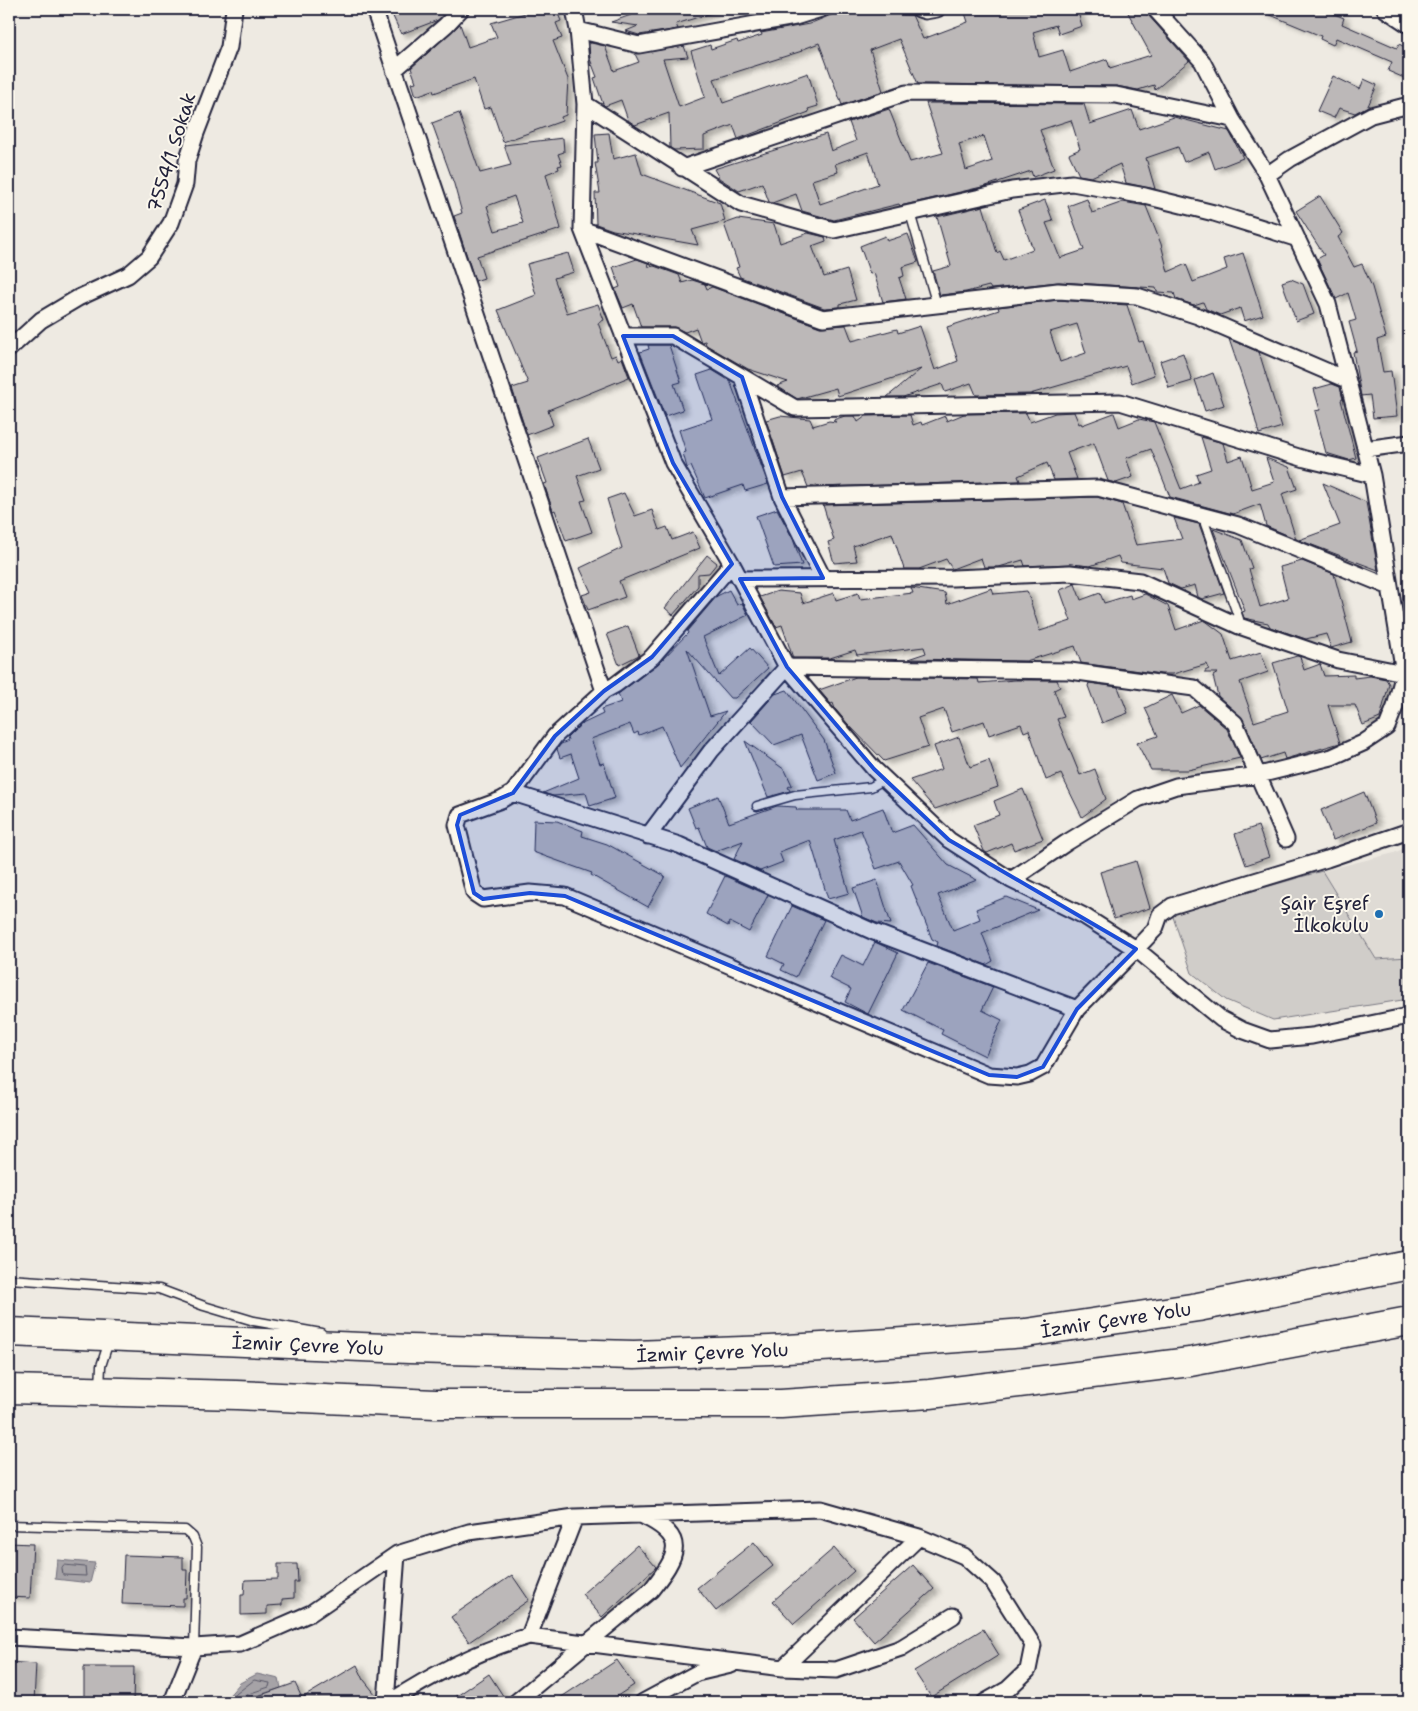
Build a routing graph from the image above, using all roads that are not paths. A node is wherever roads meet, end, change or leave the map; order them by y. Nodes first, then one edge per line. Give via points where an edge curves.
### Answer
1 (234, 9) edge
2 (374, 9) edge
3 (461, 9) edge
4 (574, 9) edge
5 (821, 9) edge
6 (919, 9) edge
7 (937, 9) edge
8 (1155, 9) edge
9 (1385, 9) edge
10 (1409, 25) edge
11 (578, 30) junction
12 (394, 70) junction
13 (585, 104) junction
14 (1409, 105) edge
15 (1232, 119) junction
16 (682, 168) junction
17 (1267, 175) junction
18 (910, 213) junction
19 (582, 229) junction
20 (1295, 238) junction
21 (937, 305) junction
22 (623, 336) junction
23 (9, 349) edge
24 (742, 377) junction
25 (1347, 380) junction
26 (1409, 444) edge
27 (1365, 449) junction
28 (1372, 475) junction
29 (782, 497) junction
30 (1205, 517) junction
31 (732, 564) junction
32 (823, 578) junction
33 (740, 579) junction
34 (1390, 587) junction
35 (1239, 626) junction
36 (787, 668) junction
37 (1404, 673) junction
38 (604, 691) junction
39 (1259, 775) junction
40 (885, 779) junction
41 (513, 793) junction
42 (757, 806) dead end
43 (1409, 831) edge
44 (648, 836) junction
45 (1286, 839) dead end
46 (1011, 880) junction
47 (1136, 949) junction
48 (1077, 1009) junction
49 (1409, 1016) edge
50 (1409, 1265) edge
51 (9, 1279) edge
52 (1409, 1321) edge
53 (9, 1332) edge
54 (331, 1335) dead end
55 (110, 1336) junction
56 (341, 1336) dead end
57 (409, 1349) junction
58 (9, 1389) edge
59 (100, 1392) junction
60 (641, 1515) junction
61 (575, 1517) junction
62 (9, 1525) edge
63 (919, 1537) junction
64 (397, 1554) junction
65 (953, 1616) dead end
66 (529, 1636) junction
67 (9, 1637) edge
68 (586, 1643) junction
69 (194, 1647) junction
70 (742, 1663) junction
71 (783, 1668) junction
72 (172, 1702) edge
73 (386, 1702) edge
74 (390, 1702) edge
75 (516, 1702) edge
76 (643, 1702) edge
77 (985, 1702) edge

1 - 23 street, 7554/1 Sokak via 229,47 203,111 187,161 185,184 166,230 149,257 128,275 78,298 41,320
2 - 12 street
3 - 12 street
4 - 11 street
5 - 11 street via 795,17 639,45
6 - 7 street
8 - 15 street via 1202,61
9 - 10 street
11 - 13 street
12 - 38 street
13 - 16 street
13 - 19 street
14 - 17 street via 1371,115
15 - 16 street via 1116,95 906,93
15 - 17 street
16 - 18 street via 741,204 834,230
17 - 20 street
18 - 20 street via 1012,190 1072,183 1154,198
18 - 21 lane
19 - 21 street via 823,318
19 - 22 street
20 - 25 street via 1328,304
21 - 25 street via 1058,291 1137,296 1198,316
22 - 24 street via 673,336
22 - 31 street via 673,462
24 - 28 street via 795,408 1120,402 1304,459
24 - 29 street
25 - 27 street
26 - 27 street
27 - 28 street
28 - 34 street
29 - 30 street via 1098,488
29 - 32 street
30 - 34 street via 1238,525
30 - 35 lane
31 - 33 street
31 - 38 street via 652,657
32 - 33 street
32 - 35 street via 953,578 1070,573 1140,581
33 - 36 street
34 - 37 street
35 - 37 street via 1338,660
36 - 39 street via 1070,671 1194,688 1235,722
36 - 40 street
36 - 44 street via 711,751
37 - 39 street via 1387,727 1363,743 1332,757
38 - 41 street via 555,736
39 - 45 street
39 - 46 street via 1176,786 1138,799
40 - 42 lane via 871,787 795,795
40 - 46 street via 949,840
41 - 44 street
41 - 48 street via 460,815 456,825 474,893 483,899 530,893 565,896 989,1076 1017,1077 1043,1066
43 - 47 street via 1172,906 1160,915 1155,929
44 - 48 street via 679,845 874,932
46 - 47 street via 1084,916
47 - 48 street
47 - 49 street via 1221,1019 1270,1040 1312,1036
50 - 57 highway, İzmir Çevre Yolu via 1198,1307 1026,1332 890,1343 634,1355
51 - 54 lane via 159,1289 254,1321
52 - 59 highway via 1190,1362 930,1394 780,1404 435,1404 237,1394
53 - 55 highway, İzmir Çevre Yolu
55 - 57 highway, İzmir Çevre Yolu
55 - 59 lane via 101,1366
56 - 57 lane
58 - 59 highway
60 - 61 street
60 - 63 street via 820,1509
60 - 68 street via 668,1530 675,1549 671,1560 651,1590
61 - 64 street via 469,1532
61 - 66 street
62 - 69 lane via 185,1530 194,1537 197,1547
63 - 71 street
63 - 77 street via 964,1556 993,1582 1033,1646 1028,1670 1008,1689
64 - 69 street via 311,1613 240,1644
64 - 73 street
65 - 71 street via 901,1648 836,1670
66 - 68 street
66 - 74 street via 506,1642 447,1668
67 - 69 street
68 - 70 street
68 - 75 street
69 - 72 street
70 - 71 street
70 - 76 street via 697,1673

